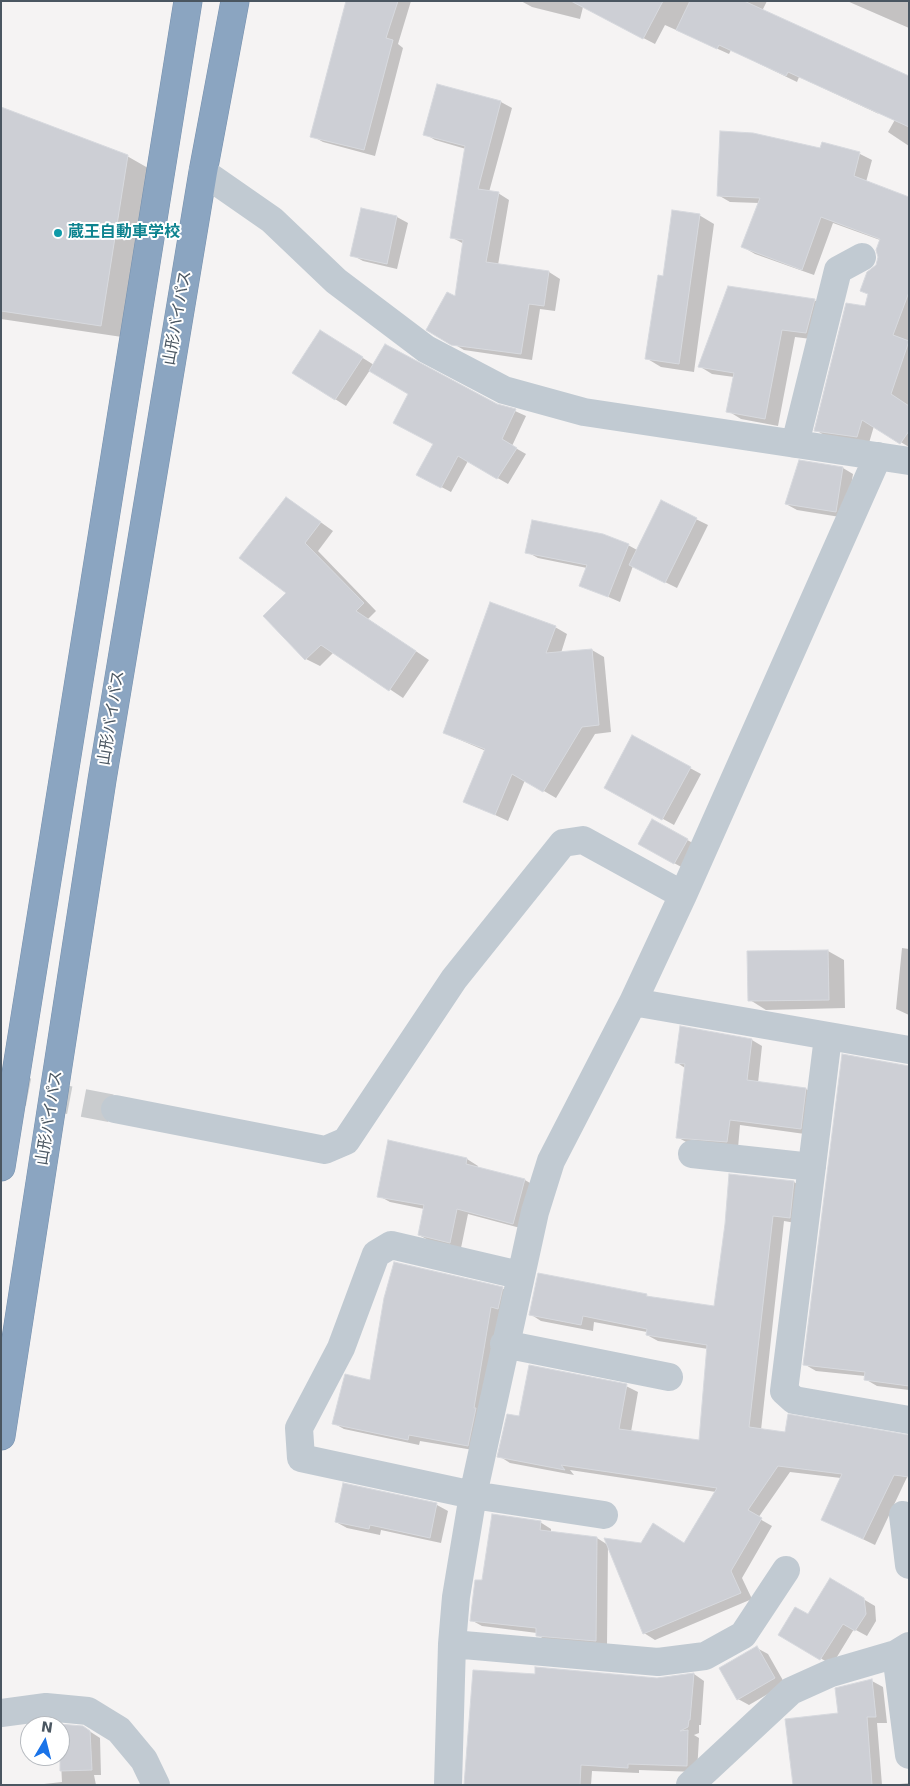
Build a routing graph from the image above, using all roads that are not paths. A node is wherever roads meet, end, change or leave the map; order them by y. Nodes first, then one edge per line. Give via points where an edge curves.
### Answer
1 (188, 1) edge
2 (235, 1) edge
3 (203, 172) junction
4 (862, 257) dead end
5 (795, 444) junction
6 (878, 456) junction
7 (909, 461) edge
8 (683, 895) junction
9 (633, 1002) junction
10 (828, 1037) junction
11 (909, 1050) edge
12 (115, 1109) tunnel mouth
13 (692, 1154) dead end
14 (1, 1167) edge
15 (812, 1167) junction
16 (519, 1275) junction
17 (504, 1344) junction
18 (669, 1377) dead end
19 (909, 1420) edge
20 (1, 1436) edge
21 (473, 1495) junction
22 (903, 1515) dead end
23 (604, 1516) dead end
24 (909, 1565) edge
25 (786, 1570) dead end
26 (452, 1644) junction
27 (902, 1650) edge
28 (1, 1713) edge
29 (909, 1755) edge
30 (156, 1785) edge
31 (448, 1785) edge
32 (690, 1785) edge

1 - 14 highway
2 - 3 highway, 山形バイパス
3 - 5 lane via 272,220 336,281 426,349 504,390 584,412
3 - 20 highway, 山形バイパス via 102,780
4 - 5 lane via 838,270
5 - 6 lane
6 - 7 lane
6 - 8 lane
8 - 9 lane
8 - 12 lane via 583,840 563,843 454,979 346,1141 326,1150
9 - 10 lane
9 - 16 lane via 552,1161
10 - 11 lane
10 - 15 lane
13 - 15 lane
15 - 19 lane via 784,1391 794,1400
16 - 17 lane
16 - 21 lane via 391,1245 376,1254 341,1348 299,1428 301,1458
17 - 18 lane
17 - 21 lane
21 - 23 lane
21 - 26 lane via 456,1597
22 - 24 lane
25 - 26 lane via 743,1636 705,1656 658,1662
26 - 31 lane
27 - 29 lane
27 - 32 lane via 831,1673 792,1691
28 - 30 lane via 46,1707 88,1711 119,1730 144,1760

